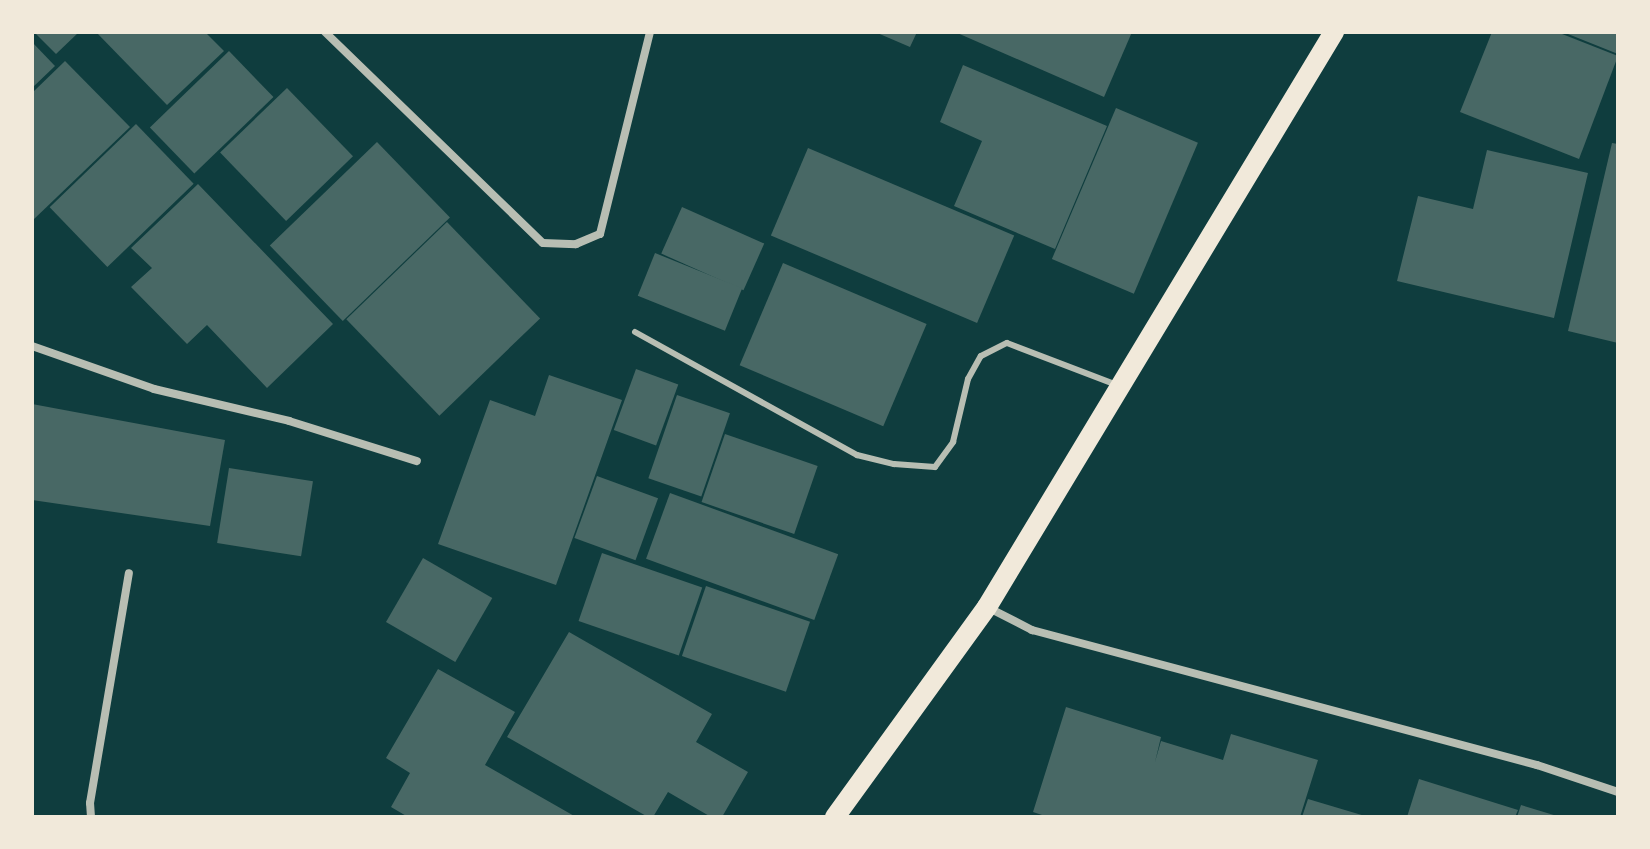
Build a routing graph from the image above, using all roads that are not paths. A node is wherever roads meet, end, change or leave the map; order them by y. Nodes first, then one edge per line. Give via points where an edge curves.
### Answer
1 (325, 32) edge
2 (650, 32) edge
3 (1334, 32) edge
4 (635, 332) dead end
5 (32, 346) edge
6 (1121, 386) junction
7 (417, 461) dead end
8 (129, 573) dead end
9 (987, 607) junction
10 (1618, 792) edge
11 (91, 817) edge
12 (835, 817) edge

1 - 2 street via 543,243 576,244 600,234
3 - 6 main road
4 - 6 lane via 857,455 894,464 935,467 953,442 968,379 981,356 1007,343
5 - 7 street via 154,389 289,421
6 - 9 main road
8 - 11 street
9 - 10 street via 1032,630 1537,765
9 - 12 main road

